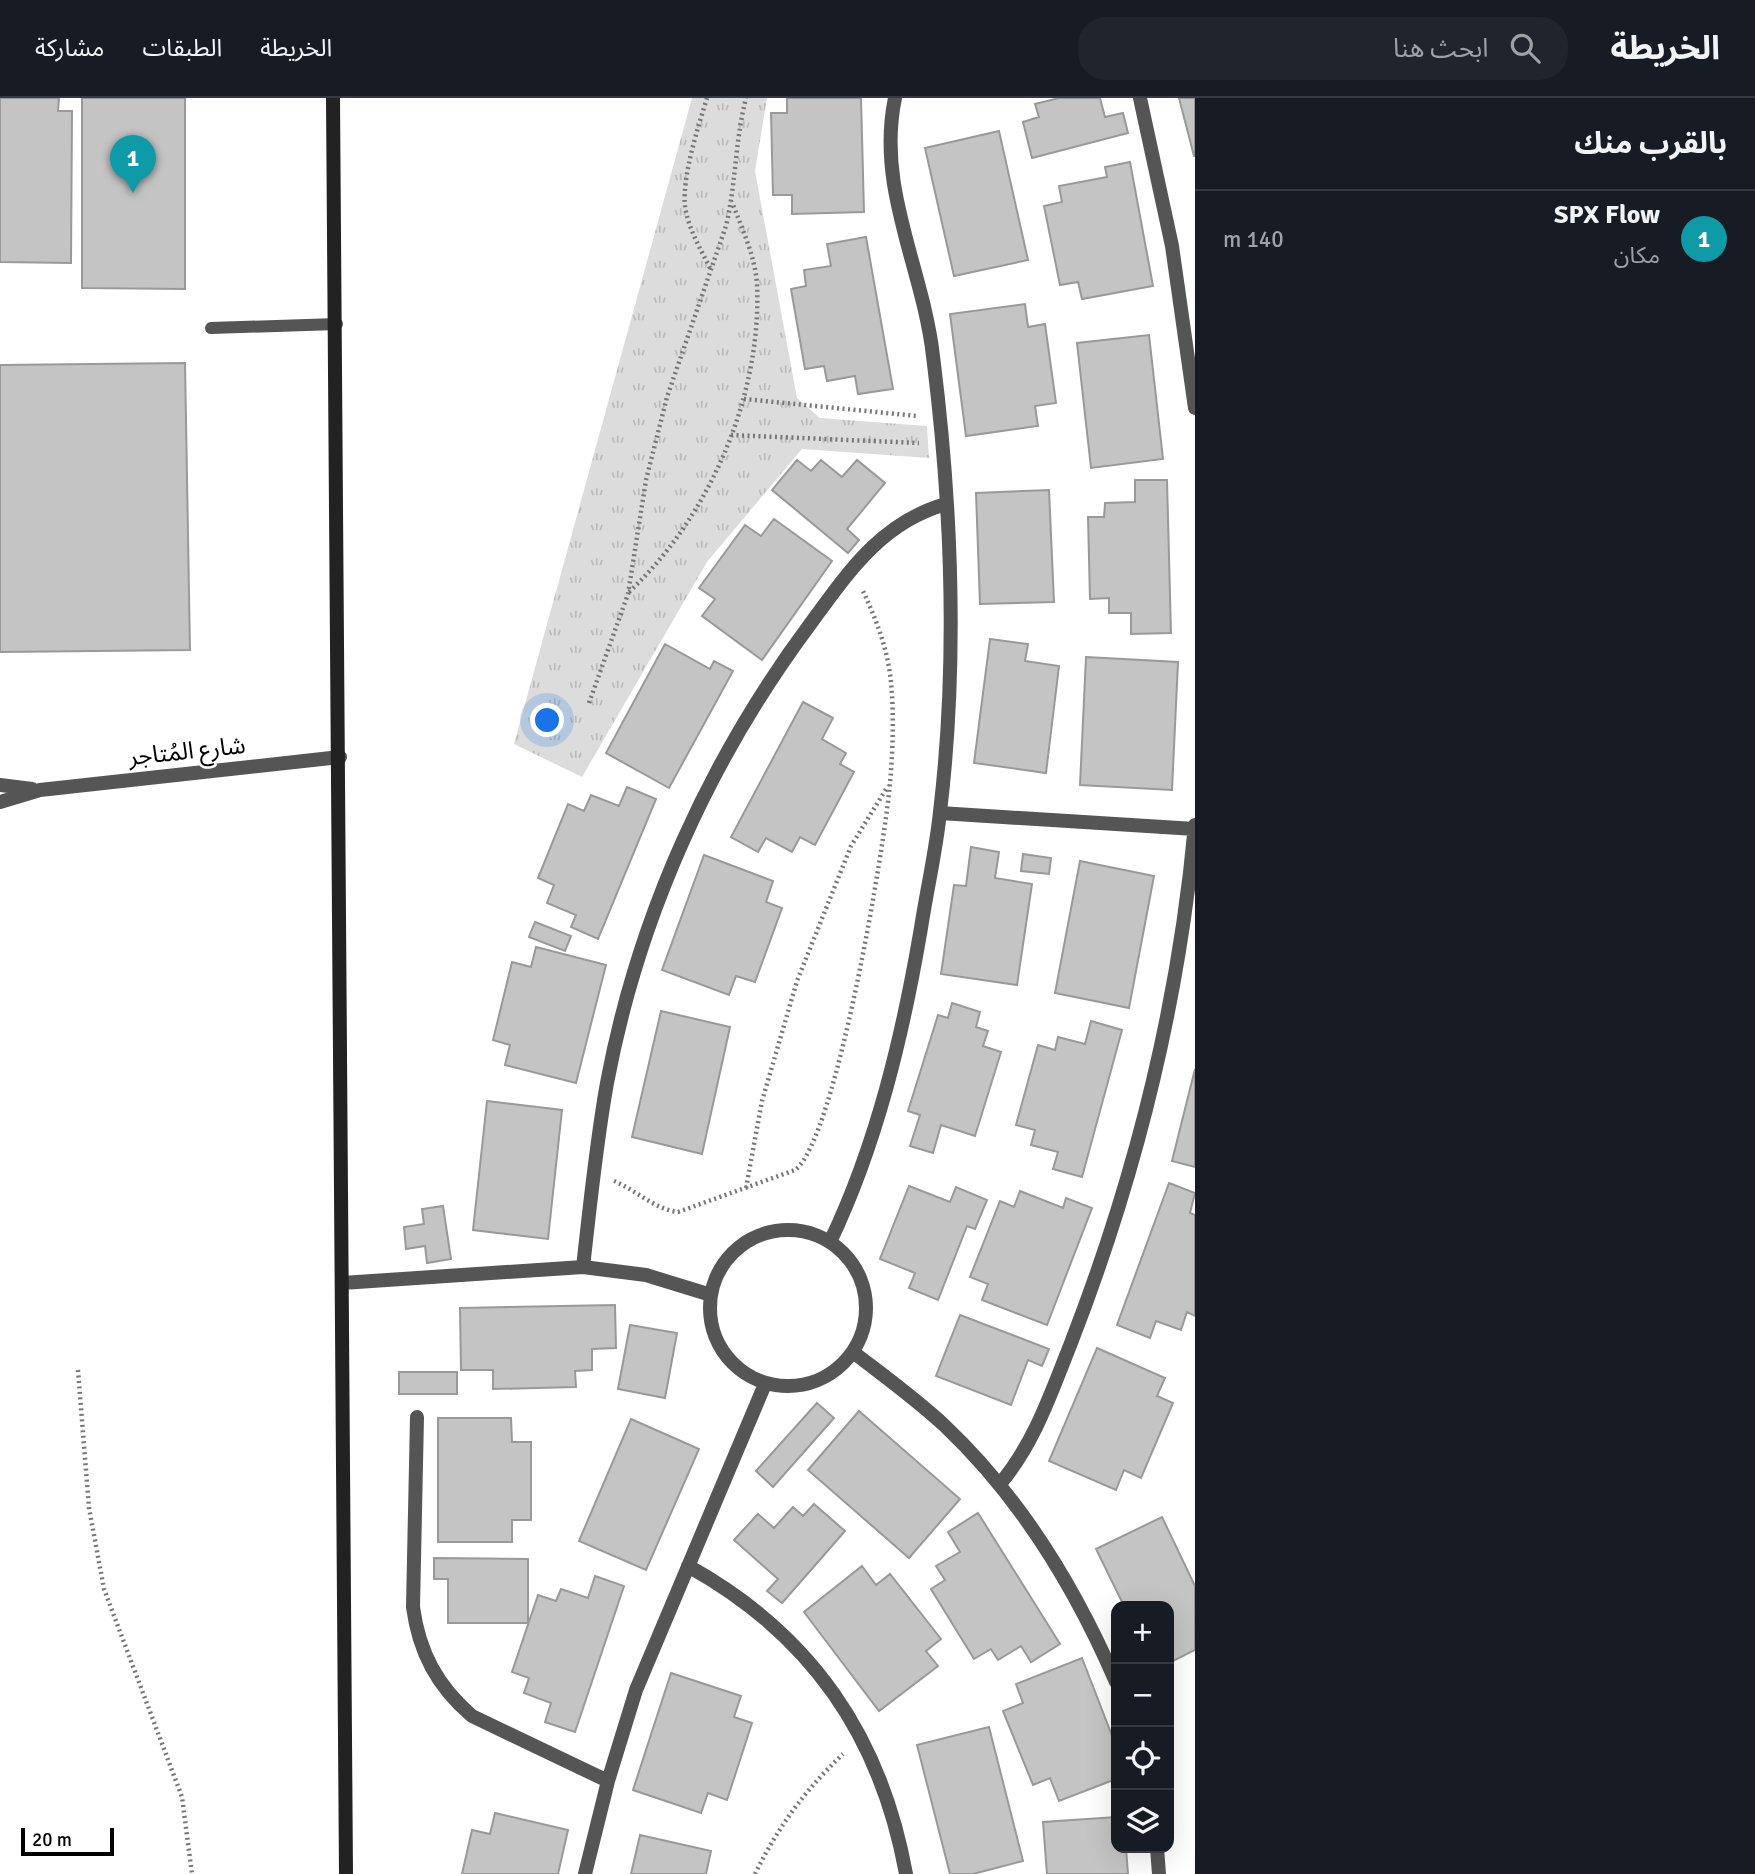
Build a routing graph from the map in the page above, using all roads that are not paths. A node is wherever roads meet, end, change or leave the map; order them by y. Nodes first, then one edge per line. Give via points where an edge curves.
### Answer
1 (333, 98) edge
2 (895, 98) edge
3 (1140, 98) edge
4 (337, 324) junction
5 (211, 328) dead end
6 (1195, 408) edge
7 (947, 504) junction
8 (340, 757) junction
9 (0, 785) edge
10 (40, 790) junction
11 (0, 802) edge
12 (940, 813) junction
13 (1195, 827) edge
14 (830, 1242) junction
15 (583, 1267) junction
16 (342, 1283) junction
17 (710, 1295) junction
18 (853, 1352) junction
19 (765, 1384) junction
20 (417, 1417) dead end
21 (1000, 1483) junction
22 (688, 1566) junction
23 (1111, 1672) edge
24 (608, 1780) junction
25 (1157, 1853) edge
26 (346, 1874) edge
27 (585, 1874) edge
28 (906, 1874) edge
29 (1159, 1874) edge

1 - 4 street
2 - 7 street via 890,148 894,187 928,323
3 - 6 street via 1172,246
4 - 5 lane
4 - 8 street
7 - 12 street via 950,653
7 - 15 street via 891,528 853,569 785,657 749,713 688,831 662,892 622,1018 593,1174
8 - 10 street, شارع المُتاجر
8 - 16 street
9 - 10 street, شارع المُتاجر
10 - 11 street, شارع المُتاجر
12 - 13 street
12 - 14 street via 904,1018 855,1182
13 - 21 street via 1156,1063 1114,1221 1035,1434
14 - 17 street via 810,1233 766,1233 729,1256
14 - 18 street via 845,1255 864,1292 863,1333
15 - 16 street
15 - 17 street via 646,1275
16 - 26 street
17 - 19 street via 716,1340 728,1359
18 - 19 street via 824,1379 785,1387
18 - 21 street via 945,1426
19 - 22 street
20 - 24 street via 413,1607 431,1669 472,1716
21 - 23 street via 1074,1594
22 - 24 street via 636,1690
22 - 28 street via 721,1584 788,1637 817,1669 862,1736 891,1806
24 - 27 street
25 - 29 street

